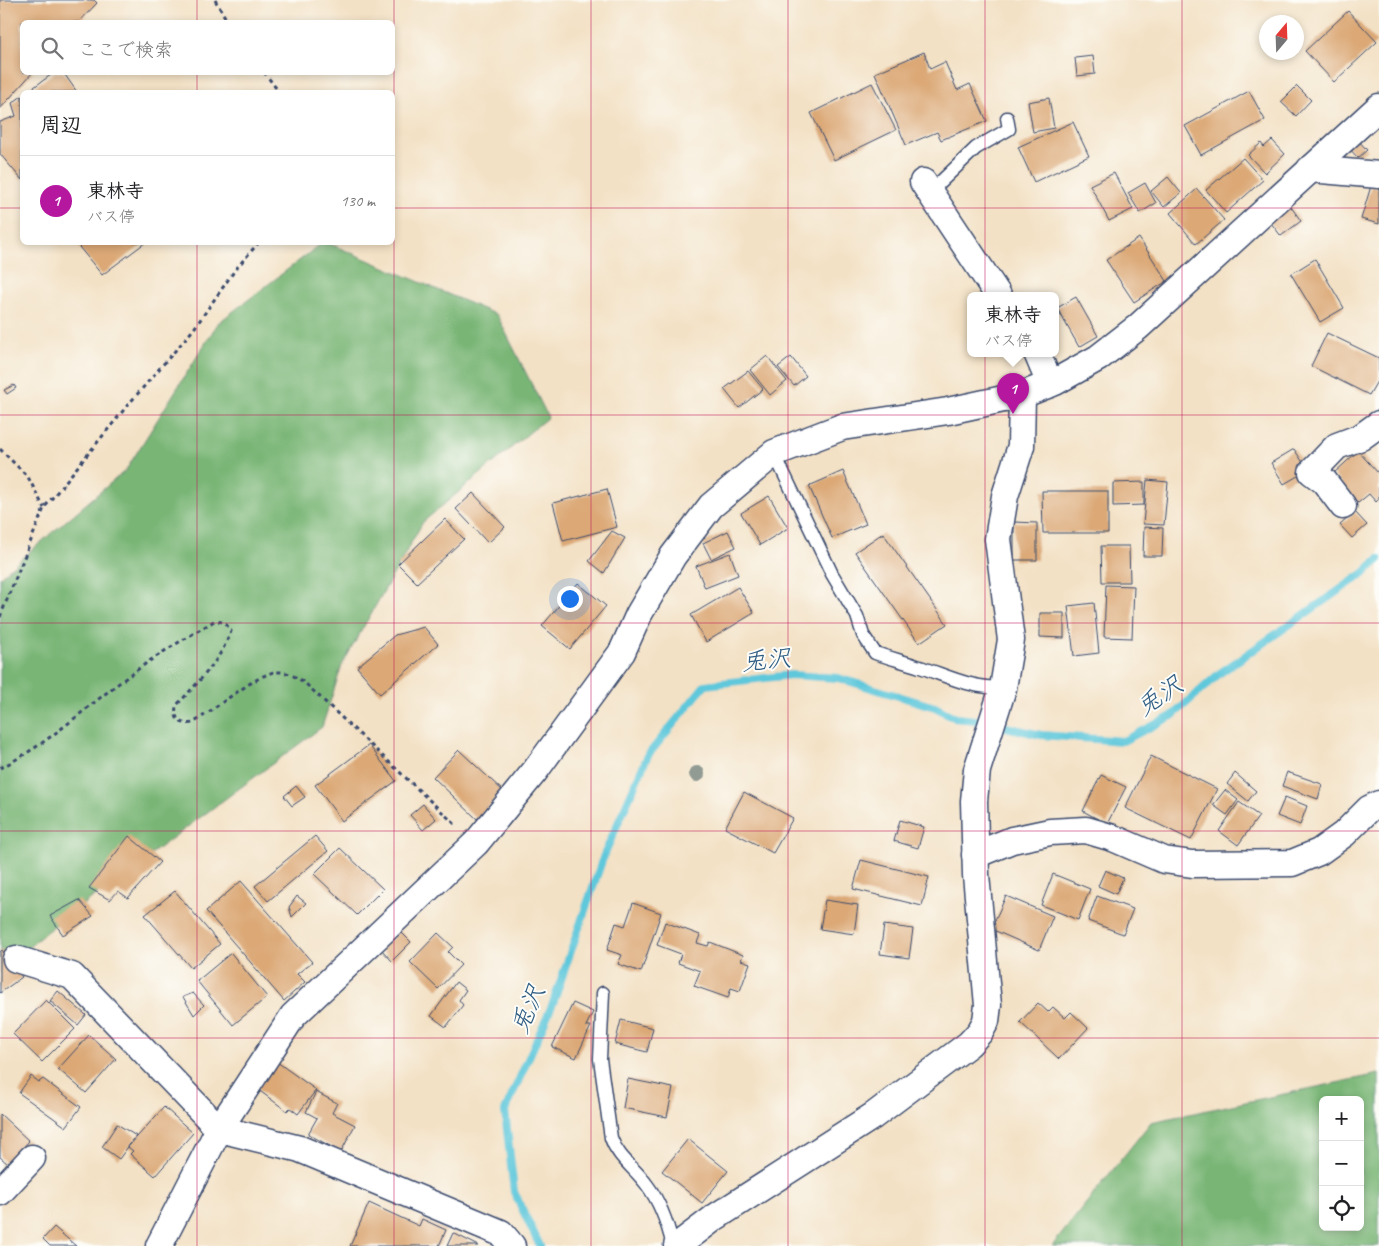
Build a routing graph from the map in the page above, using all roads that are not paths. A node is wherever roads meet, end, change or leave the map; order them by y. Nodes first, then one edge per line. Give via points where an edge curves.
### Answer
1 (1379, 107) edge
2 (1007, 118) dead end
3 (1310, 169) junction
4 (1379, 175) edge
5 (926, 187) joint
6 (996, 292) edge
7 (1038, 357) edge
8 (1050, 384) junction
9 (1022, 395) junction
10 (1379, 424) edge
11 (774, 453) junction
12 (1343, 506) dead end
13 (1000, 697) junction
14 (1379, 804) edge
15 (975, 855) junction
16 (16, 959) dead end
17 (603, 993) dead end
18 (219, 1129) junction
19 (32, 1158) dead end
20 (0, 1192) edge
21 (159, 1246) edge
22 (512, 1246) edge
23 (674, 1246) edge
24 (678, 1246) edge

1 - 3 street
2 - 5 lane via 1009,129 976,148
3 - 4 street
3 - 8 street via 1138,327 1098,358
5 - 6 street
7 - 8 street
8 - 9 street
9 - 11 street via 948,411 842,427
9 - 13 street via 1021,446 1005,496 998,539 1011,640
10 - 12 street via 1361,437 1337,446 1312,472 1324,481
11 - 13 lane via 874,653 982,688
11 - 18 street via 711,506 673,556 639,614 622,652 535,771 476,843 293,1016
13 - 15 street via 976,778
14 - 15 street via 1319,852 1292,863 1192,864 1164,860 1086,830 1050,832 1012,840
15 - 24 street via 988,1005 986,1021 980,1032 962,1050 873,1116 714,1218
16 - 18 street via 72,976
17 - 23 lane via 600,1058 611,1138 616,1150 647,1185 668,1225
18 - 21 street
18 - 22 street via 300,1149 501,1233
19 - 20 street

